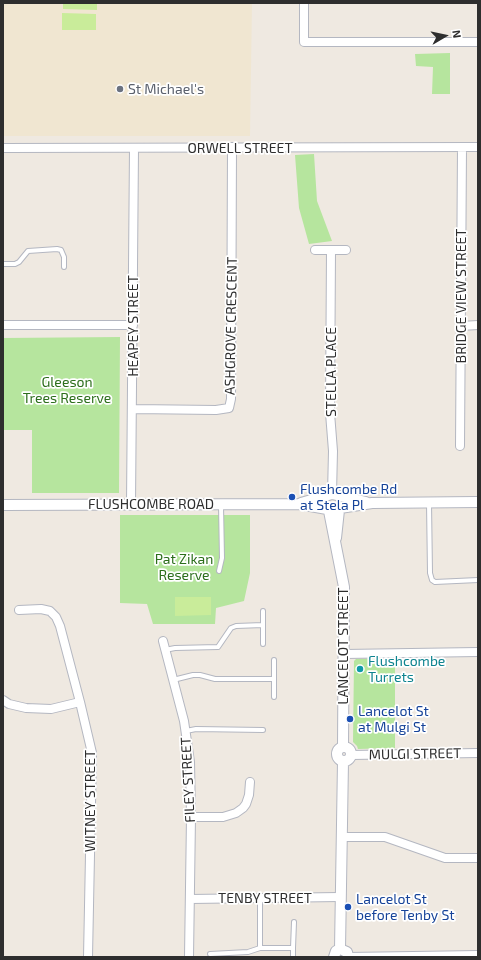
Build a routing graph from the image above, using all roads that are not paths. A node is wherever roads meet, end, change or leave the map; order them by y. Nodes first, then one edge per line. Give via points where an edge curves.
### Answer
1 (304, 3) edge
2 (478, 42) edge
3 (232, 147) junction
4 (462, 147) junction
5 (478, 147) edge
6 (3, 148) edge
7 (134, 148) junction
8 (315, 250) dead end
9 (331, 250) junction
10 (346, 250) dead end
11 (3, 264) edge
12 (64, 267) dead end
13 (133, 324) junction
14 (3, 325) edge
15 (478, 325) edge
16 (460, 326) junction
17 (132, 410) junction
18 (460, 446) dead end
19 (333, 495) junction
20 (478, 502) edge
21 (372, 503) junction
22 (429, 503) junction
23 (132, 504) junction
24 (221, 504) junction
25 (299, 504) junction
26 (3, 505) edge
27 (334, 510) junction
28 (219, 570) dead end
29 (478, 580) edge
30 (19, 610) dead end
31 (263, 611) dead end
32 (263, 625) junction
33 (162, 641) dead end
34 (263, 644) dead end
35 (165, 650) junction
36 (478, 652) edge
37 (344, 654) junction
38 (274, 660) dead end
39 (274, 679) junction
40 (173, 680) junction
41 (274, 697) dead end
42 (3, 700) edge
43 (80, 702) junction
44 (263, 730) dead end
45 (186, 731) junction
46 (478, 753) edge
47 (347, 758) junction
48 (250, 782) dead end
49 (191, 817) junction
50 (342, 837) junction
51 (478, 858) edge
52 (260, 898) junction
53 (340, 898) junction
54 (190, 899) junction
55 (294, 922) dead end
56 (260, 948) junction
57 (293, 948) junction
58 (337, 953) edge
59 (210, 954) dead end
60 (478, 955) edge
61 (438, 956) edge
62 (88, 957) edge
63 (189, 957) edge
64 (293, 957) edge
65 (348, 957) edge

1 - 2 street via 304,42
3 - 4 street, ORWELL STREET
3 - 7 street, ORWELL STREET
3 - 17 street, ASHGROVE CRESCENT via 229,408
4 - 5 street, ORWELL STREET
4 - 16 street, BRIDGE VIEW STREET
6 - 7 street, ORWELL STREET
7 - 13 street, HEAPEY STREET
8 - 9 street
9 - 10 street
9 - 19 street, STELLA PLACE via 330,413
11 - 12 lane via 19,262 28,251 57,249 61,250 64,257
13 - 14 street
13 - 17 street, HEAPEY STREET
15 - 16 street
16 - 18 street, BRIDGE VIEW STREET
17 - 23 street, HEAPEY STREET
19 - 21 street, FLUSHCOMBE ROAD
19 - 25 street, FLUSHCOMBE ROAD
19 - 27 street via 342,500
19 - 27 street via 324,502
20 - 22 street, FLUSHCOMBE ROAD
21 - 22 street, FLUSHCOMBE ROAD
21 - 27 street, FLUSHCOMBE ROAD
22 - 29 lane via 432,580
23 - 24 street, FLUSHCOMBE ROAD
23 - 26 street, FLUSHCOMBE ROAD
24 - 25 street, FLUSHCOMBE ROAD
24 - 28 lane via 222,558
25 - 27 street, FLUSHCOMBE ROAD
27 - 37 street, LANCELOT STREET via 336,546 344,587
30 - 43 street, WITNEY STREET via 41,609 50,611 56,617
31 - 32 lane
32 - 34 lane
32 - 35 lane via 231,628 218,647
33 - 35 street, FILEY STREET
35 - 40 street, FILEY STREET
36 - 37 street
37 - 47 street, LANCELOT STREET via 344,747 338,750 337,754 339,759
38 - 39 lane
39 - 40 lane via 215,679 200,675
39 - 41 lane
40 - 45 street, FILEY STREET
42 - 43 street via 26,708 51,709
43 - 62 street, WITNEY STREET via 92,753
44 - 45 lane
45 - 49 street, FILEY STREET
46 - 47 street, MULGI STREET
47 - 50 street
48 - 49 street via 246,804 236,813 223,817
49 - 54 street, FILEY STREET
50 - 51 street via 386,837 445,858
50 - 53 street
52 - 53 street, TENBY STREET
52 - 54 street, TENBY STREET
52 - 56 lane
53 - 58 street
54 - 63 street, FILEY STREET
55 - 57 lane
56 - 57 lane
56 - 59 lane via 248,952
57 - 64 lane
58 - 65 street via 347,952
60 - 61 street
61 - 65 street

